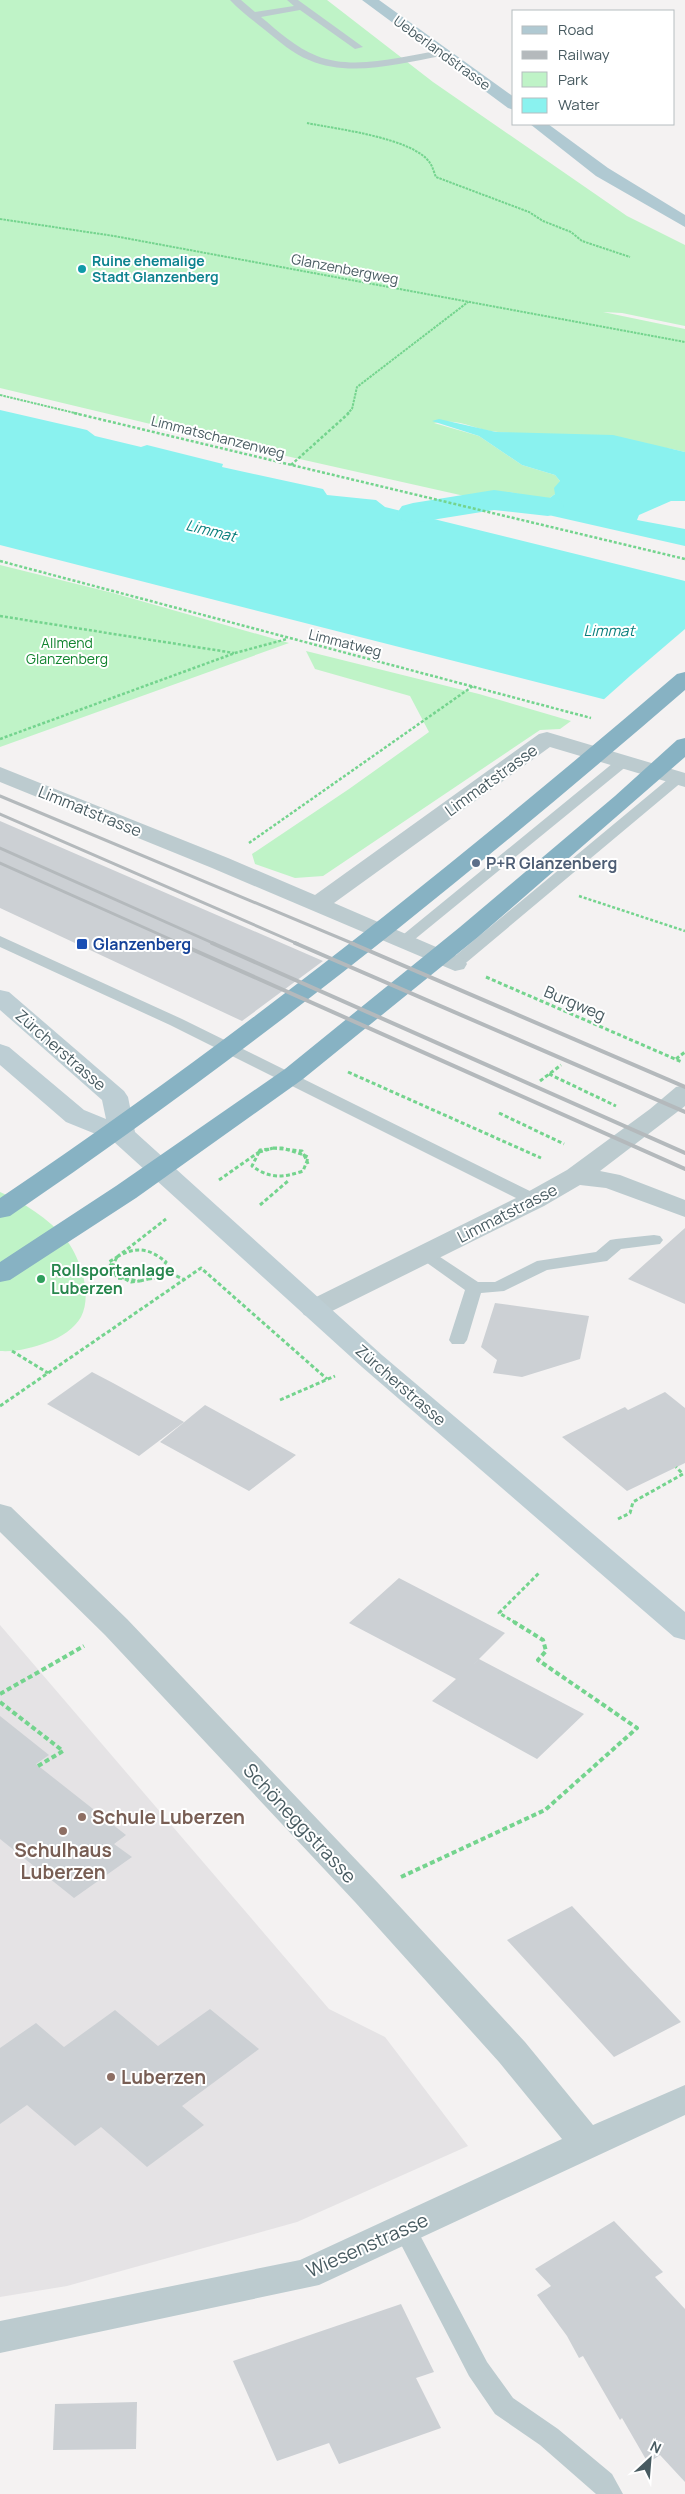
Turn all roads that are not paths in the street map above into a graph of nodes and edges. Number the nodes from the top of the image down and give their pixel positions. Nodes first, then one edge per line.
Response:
1 (236, 0) edge
2 (292, 0) edge
3 (370, 0) edge
4 (302, 7) junction
5 (254, 15) junction
6 (358, 47) dead end
7 (442, 53) junction
8 (512, 104) edge
9 (539, 125) edge
10 (685, 222) edge
11 (685, 679) edge
12 (685, 745) edge
13 (623, 762) junction
14 (0, 774) edge
15 (682, 779) edge
16 (318, 904) junction
17 (404, 941) junction
18 (0, 942) edge
19 (455, 964) joint
20 (0, 997) edge
21 (0, 1052) edge
22 (685, 1092) edge
23 (122, 1135) junction
24 (582, 1172) junction
25 (534, 1200) junction
26 (685, 1209) edge
27 (0, 1210) edge
28 (654, 1240) dead end
29 (425, 1254) junction
30 (0, 1274) edge
31 (474, 1288) junction
32 (314, 1310) junction
33 (458, 1340) dead end
34 (0, 1514) edge
35 (685, 1629) edge
36 (685, 2099) edge
37 (587, 2144) junction
38 (405, 2228) junction
39 (0, 2337) edge
40 (610, 2494) edge

1 - 5 lane
2 - 4 lane
3 - 7 main road, Ueberlandstrasse
4 - 5 lane
4 - 6 lane
5 - 7 lane
7 - 8 main road, Ueberlandstrasse
9 - 10 main road
11 - 27 highway
12 - 30 highway
13 - 15 street, Limmatstrasse
13 - 16 street, Limmatstrasse
13 - 17 lane
14 - 16 street, Limmatstrasse
15 - 19 lane
16 - 17 street, Limmatstrasse
17 - 19 street, Limmatstrasse
18 - 25 lane
20 - 23 main road, Zürcherstrasse
21 - 23 main road, Zürcherstrasse
22 - 24 street, Limmatstrasse
23 - 32 main road, Zürcherstrasse
24 - 25 street, Limmatstrasse
24 - 26 street
25 - 29 street, Limmatstrasse
28 - 31 lane
29 - 31 lane
29 - 32 street, Limmatstrasse
31 - 33 lane
32 - 35 main road, Zürcherstrasse
34 - 37 street, Schöneggstrasse
36 - 37 street, Wiesenstrasse
37 - 38 street, Wiesenstrasse
38 - 39 street, Wiesenstrasse
38 - 40 lane

